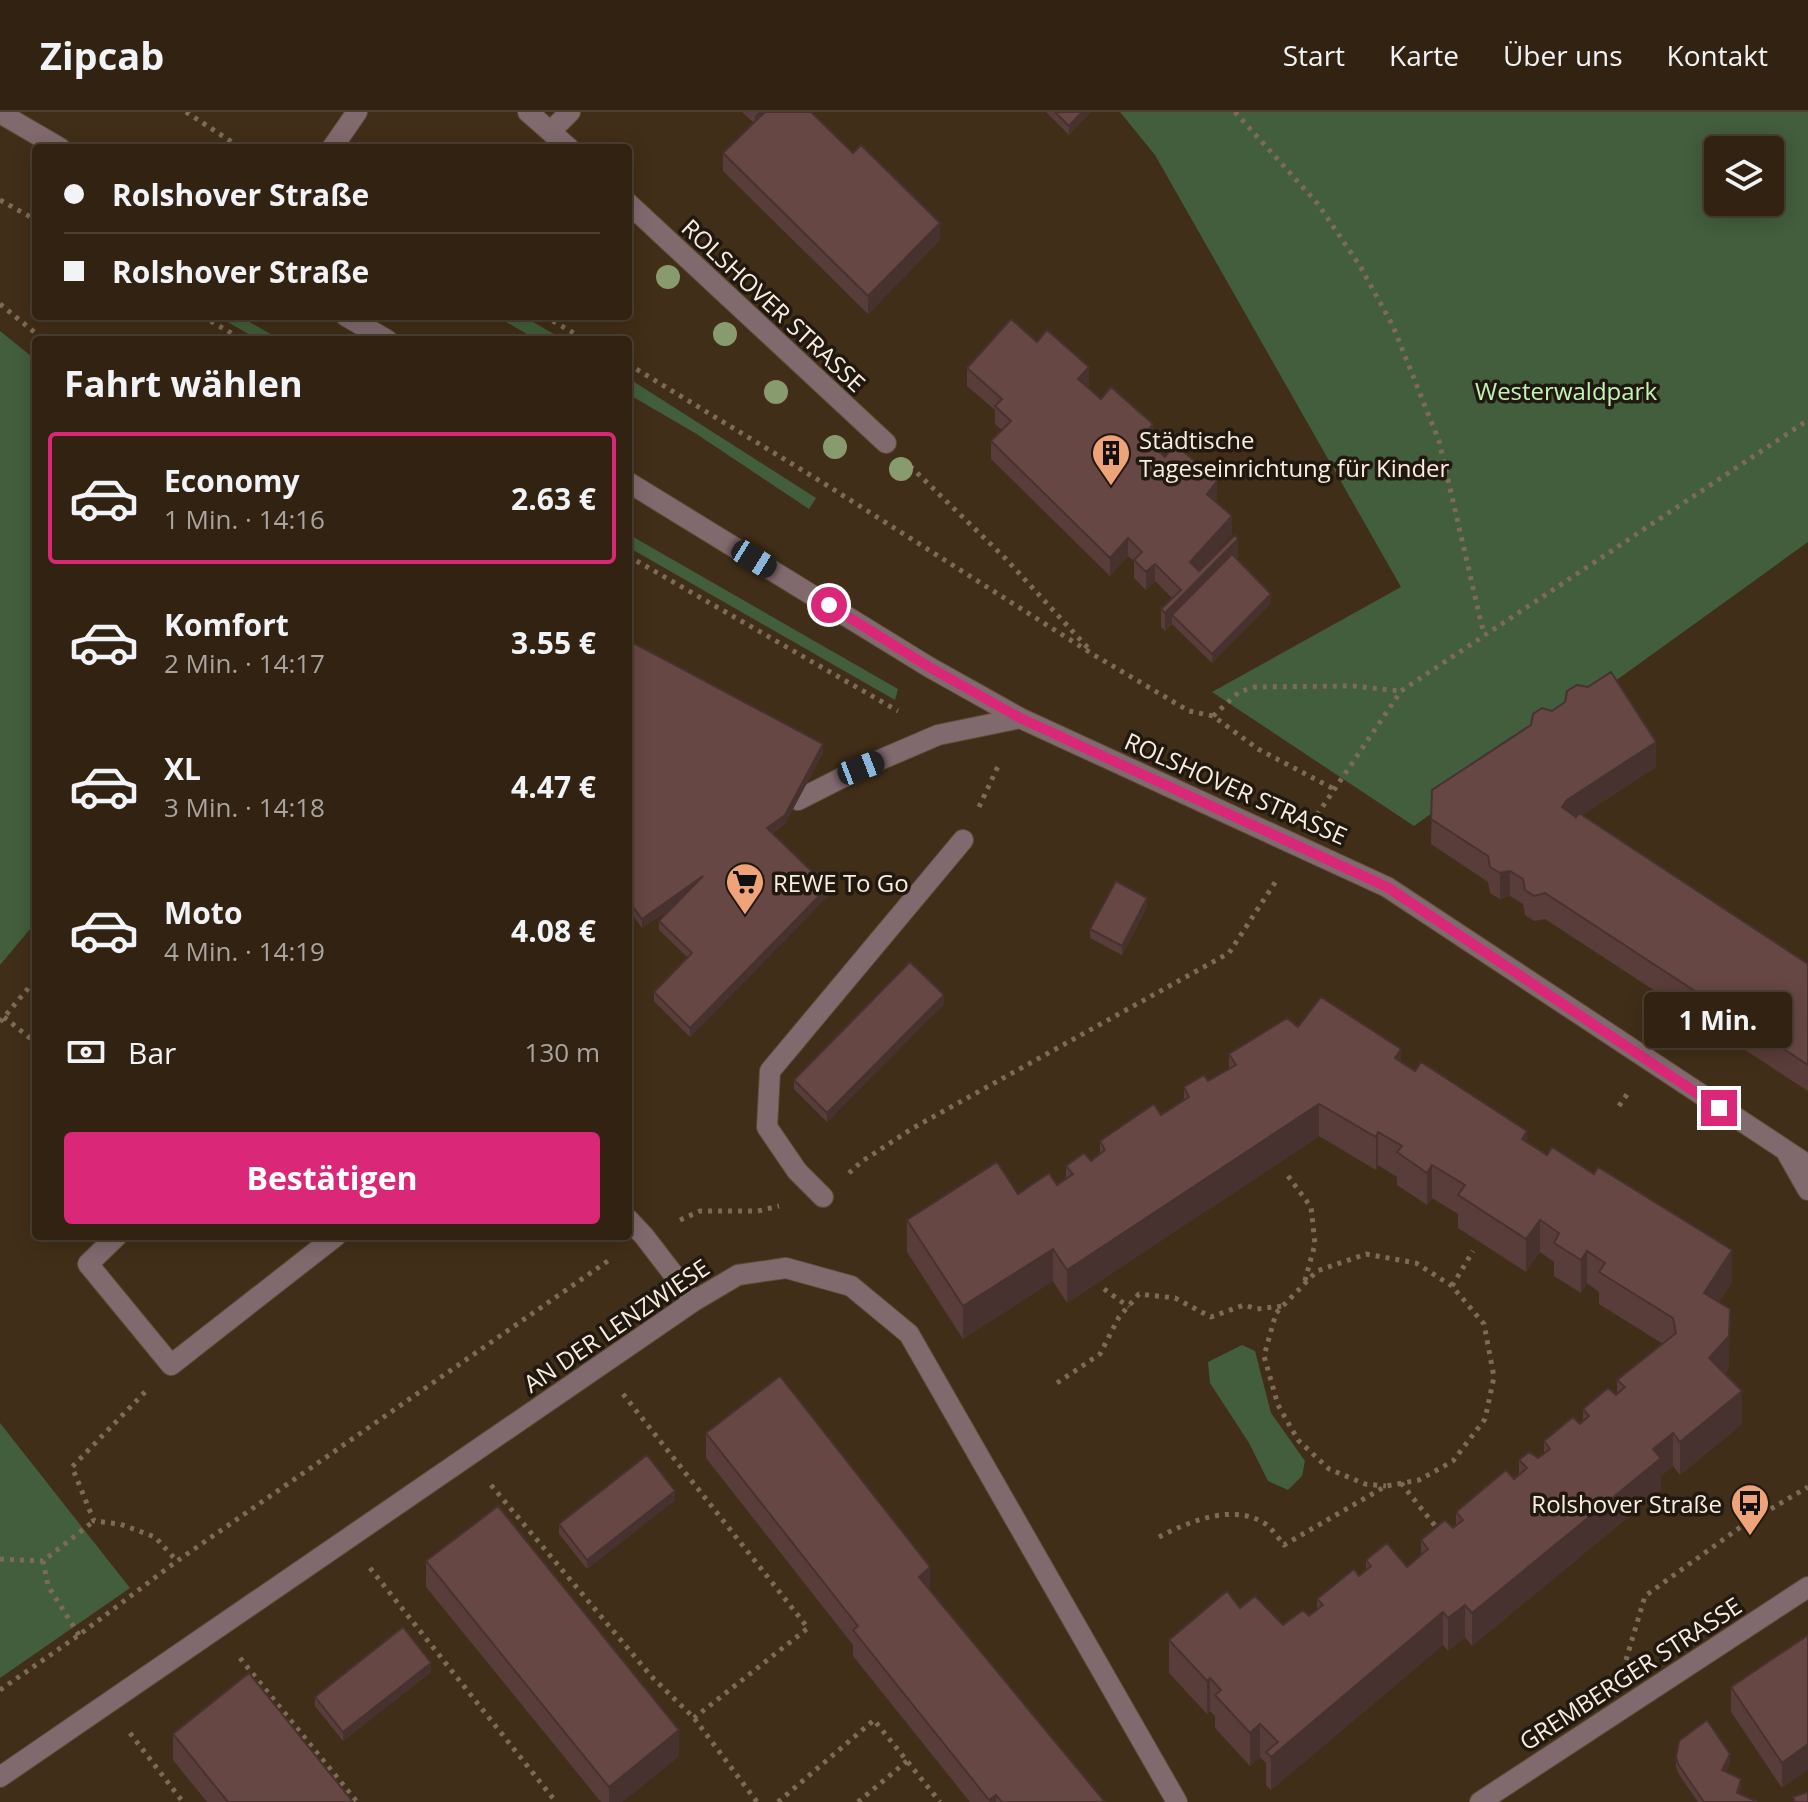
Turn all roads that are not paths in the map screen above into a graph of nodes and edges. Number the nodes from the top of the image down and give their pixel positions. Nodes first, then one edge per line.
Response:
1 (357, 112) edge
2 (528, 112) edge
3 (570, 112) edge
4 (0, 113) edge
5 (551, 131) junction
6 (53, 144) edge
7 (335, 144) edge
8 (565, 144) edge
9 (632, 207) edge
10 (353, 320) edge
11 (380, 336) edge
12 (886, 443) road end
13 (632, 484) edge
14 (1020, 718) junction
15 (798, 800) edge
16 (963, 840) road end
17 (1785, 1150) junction
18 (1808, 1165) edge
19 (1808, 1190) edge
20 (823, 1197) road end
21 (632, 1223) edge
22 (113, 1240) edge
23 (331, 1240) edge
24 (694, 1301) junction
25 (1808, 1587) edge
26 (0, 1777) edge
27 (1177, 1802) edge
28 (1480, 1802) edge

1 - 7 street
2 - 5 street
3 - 5 street
4 - 6 street
5 - 8 street
9 - 12 street, ROLSHOVER STRASSE
10 - 11 street
13 - 14 street, ROLSHOVER STRASSE
14 - 15 street
14 - 17 street, ROLSHOVER STRASSE
16 - 20 street
17 - 18 street, ROLSHOVER STRASSE
17 - 19 street
21 - 24 street
22 - 23 street
24 - 26 street, AN DER LENZWIESE
24 - 27 street, AN DER LENZWIESE
25 - 28 street, GREMBERGER STRASSE

